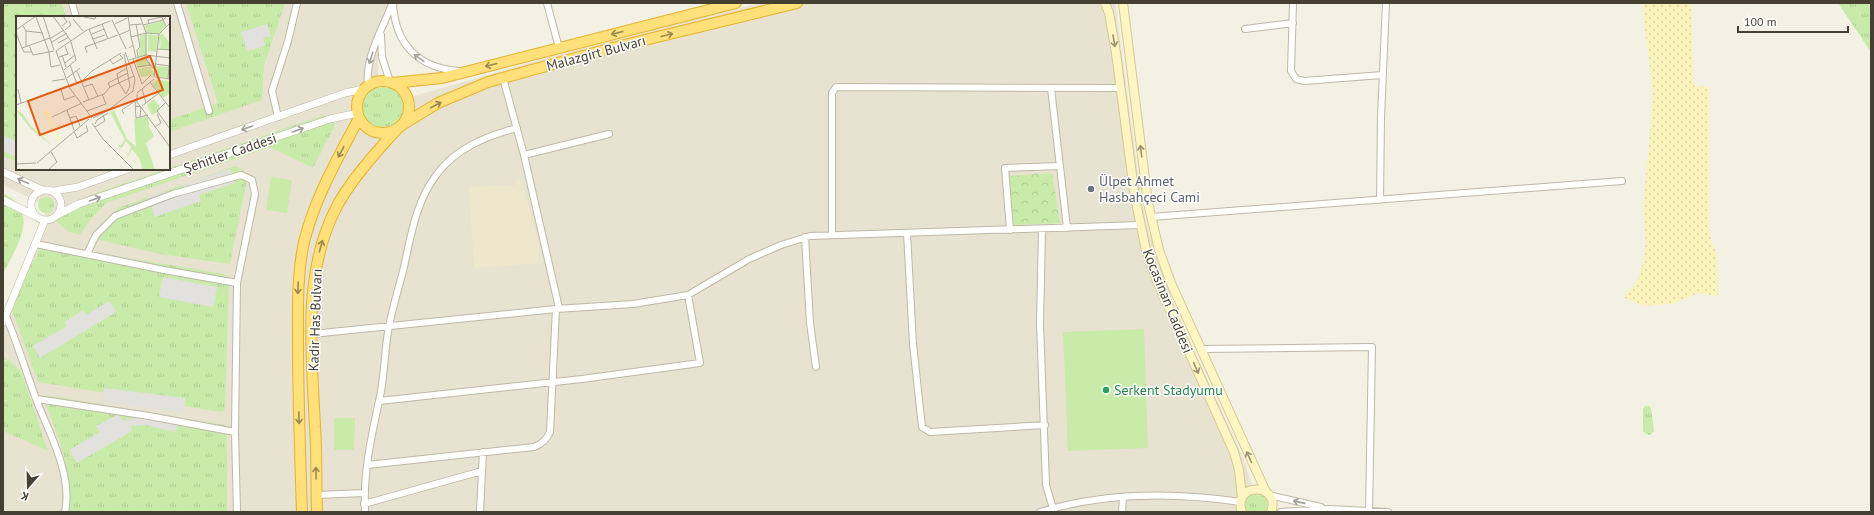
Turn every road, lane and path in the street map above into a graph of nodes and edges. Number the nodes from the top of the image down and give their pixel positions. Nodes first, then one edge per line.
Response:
1 (72, 3) edge
2 (177, 3) edge
3 (297, 3) edge
4 (392, 3) edge
5 (547, 3) edge
6 (736, 3) edge
7 (797, 3) edge
8 (1105, 3) edge
9 (1122, 3) edge
10 (1293, 3) edge
11 (1386, 3) edge
12 (76, 16) edge
13 (1293, 23) junction
14 (1245, 28) dead end
15 (381, 32) junction
16 (559, 48) junction
17 (469, 71) junction
18 (1382, 75) junction
19 (503, 78) junction
20 (391, 82) junction
21 (366, 87) junction
22 (1050, 88) junction
23 (1121, 88) junction
24 (209, 111) dead end
25 (358, 115) junction
26 (278, 117) junction
27 (400, 126) junction
28 (517, 128) junction
29 (609, 134) dead end
30 (170, 155) edge
31 (524, 155) junction
32 (1060, 166) junction
33 (125, 170) edge
34 (3, 172) edge
35 (1622, 181) dead end
36 (42, 190) junction
37 (54, 191) junction
38 (3, 200) edge
39 (1380, 200) junction
40 (59, 214) junction
41 (1151, 217) junction
42 (42, 219) junction
43 (1140, 225) junction
44 (1067, 228) junction
45 (1042, 229) junction
46 (1010, 230) junction
47 (906, 233) junction
48 (832, 235) junction
49 (805, 237) junction
50 (36, 244) junction
51 (87, 254) junction
52 (237, 283) junction
53 (688, 295) junction
54 (557, 309) junction
55 (4, 319) edge
56 (389, 326) junction
57 (312, 334) junction
58 (1201, 349) junction
59 (816, 367) dead end
60 (553, 382) junction
61 (37, 399) junction
62 (379, 401) junction
63 (1045, 425) junction
64 (234, 432) junction
65 (483, 452) junction
66 (367, 465) junction
67 (482, 471) junction
68 (364, 493) junction
69 (1268, 494) junction
70 (317, 495) junction
71 (1123, 497) junction
72 (1241, 500) junction
73 (364, 504) junction
74 (1329, 509) junction
75 (1054, 510) edge
76 (1369, 511) edge
77 (64, 512) edge
78 (237, 512) edge
79 (302, 512) edge
80 (317, 512) edge
81 (365, 512) edge
82 (480, 512) edge
83 (1040, 512) edge
84 (1122, 512) edge
85 (1242, 512) edge
86 (1272, 512) edge
87 (1281, 512) edge
88 (1388, 512) edge

1 - 12 street
2 - 24 street
3 - 26 street
4 - 15 street
17 -> 4 street
5 - 16 street
6 -> 16 highway, Malazgirt Bulvarı
19 -> 7 highway, Malazgirt Bulvarı
8 -> 23 main road, Kocasinan Caddesi
41 -> 9 main road, Kocasinan Caddesi
10 - 13 street
11 - 18 street
13 - 14 street
13 - 18 street
15 - 20 street
15 -> 21 street
16 -> 17 highway, Malazgirt Bulvarı
17 - 20 highway, Malazgirt Bulvarı
18 - 39 street
27 -> 19 highway, Malazgirt Bulvarı
19 - 28 street
20 - 21 highway
20 - 27 highway
21 - 25 highway
21 - 26 street, Şehitler Caddesi
22 - 23 street
22 - 32 street
22 - 48 street
23 - 43 main road, Kocasinan Caddesi
25 - 27 highway
40 -> 25 street, Şehitler Caddesi
25 -> 79 highway, Kadir Has Bulvarı
26 -> 30 street, Şehitler Caddesi
57 -> 27 highway, Kadir Has Bulvarı
28 - 31 street
28 - 56 street
29 - 31 street
31 - 54 street
32 - 44 street
32 - 46 street
33 - 37 street
36 -> 34 street
35 - 39 street
36 - 37 street
36 - 42 street
37 - 40 street
38 - 42 street
39 - 41 street
40 - 42 street
41 - 58 main road, Kocasinan Caddesi
42 - 50 street
43 - 44 street
43 -> 72 main road, Kocasinan Caddesi
44 - 45 street
45 - 46 street
45 - 63 street
46 - 47 street
47 - 48 street
47 - 63 street
48 - 49 street
49 - 53 street
49 - 59 street
50 - 51 street
50 - 55 street
51 - 52 street
51 - 52 street
52 - 64 street
53 - 54 street
53 - 60 street
54 - 56 street
54 - 60 street
55 - 61 street
56 - 57 street
56 - 62 street
70 -> 57 highway, Kadir Has Bulvarı
69 -> 58 main road, Kocasinan Caddesi
58 - 76 street
60 - 62 street
60 - 65 street
61 - 64 street
61 - 77 street
62 - 66 street
63 - 75 street
64 - 78 street
65 - 66 street
65 - 67 street
66 - 68 street
67 - 73 street
67 - 82 street
68 - 70 street
68 - 73 street
69 - 72 main road
74 -> 69 street
69 - 86 main road, Kocasinan Caddesi
70 - 80 highway, Kadir Has Bulvarı
71 - 72 street
71 - 75 street
71 - 84 street
72 - 85 main road, Kocasinan Caddesi
73 - 81 street
74 - 76 street
74 - 87 street
75 - 83 street
76 - 88 street

